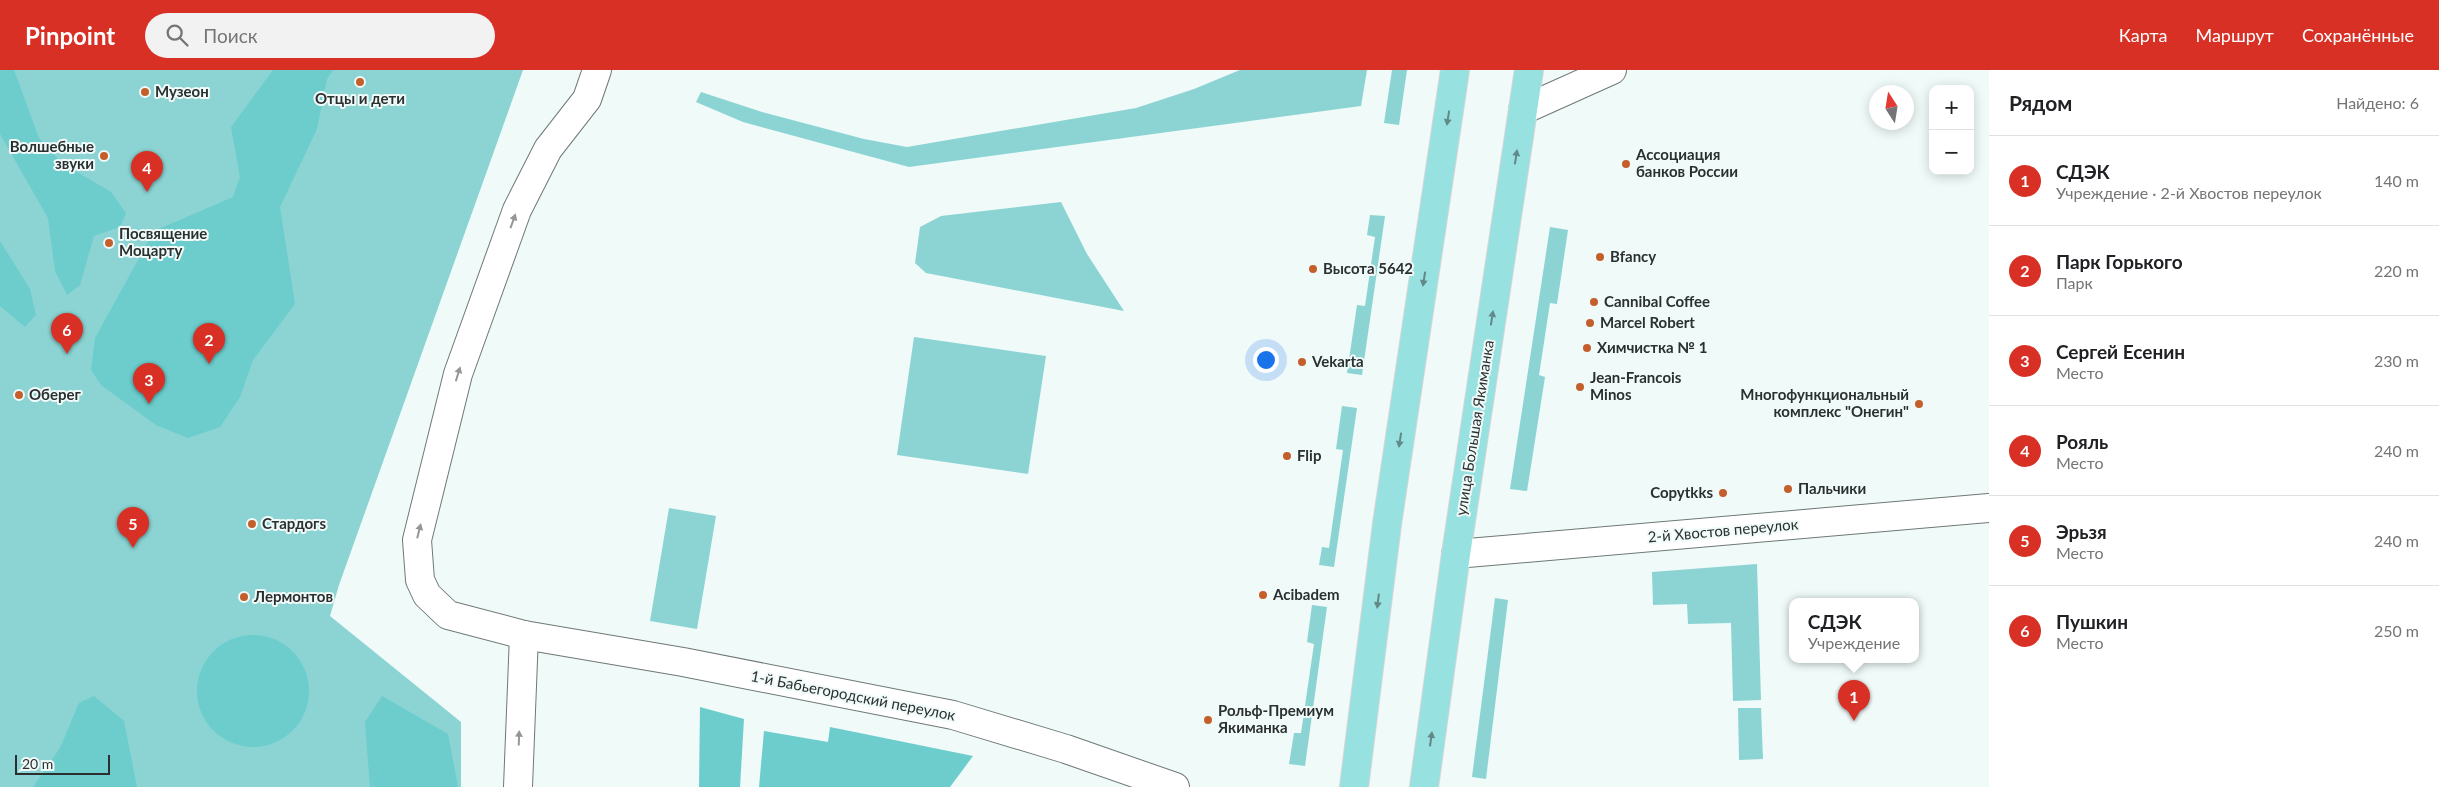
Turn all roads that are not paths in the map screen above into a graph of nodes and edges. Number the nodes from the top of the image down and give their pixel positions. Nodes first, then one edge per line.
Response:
1 (596, 70) edge
2 (1455, 70) edge
3 (1529, 70) edge
4 (1612, 70) edge
5 (1523, 110) junction
6 (1989, 508) edge
7 (1456, 554) junction
8 (524, 635) junction
9 (518, 787) edge
10 (1174, 787) edge
11 (1354, 787) edge
12 (1424, 787) edge

8 -> 1 street, 1-й Бабьегородский переулок
2 -> 11 main road
3 - 5 main road, улица Большая Якиманка
4 - 5 street
7 -> 5 main road, улица Большая Якиманка
6 - 7 street, 2-й Хвостов переулок
12 -> 7 main road, улица Большая Якиманка
9 -> 8 street
8 - 10 street, 1-й Бабьегородский переулок

